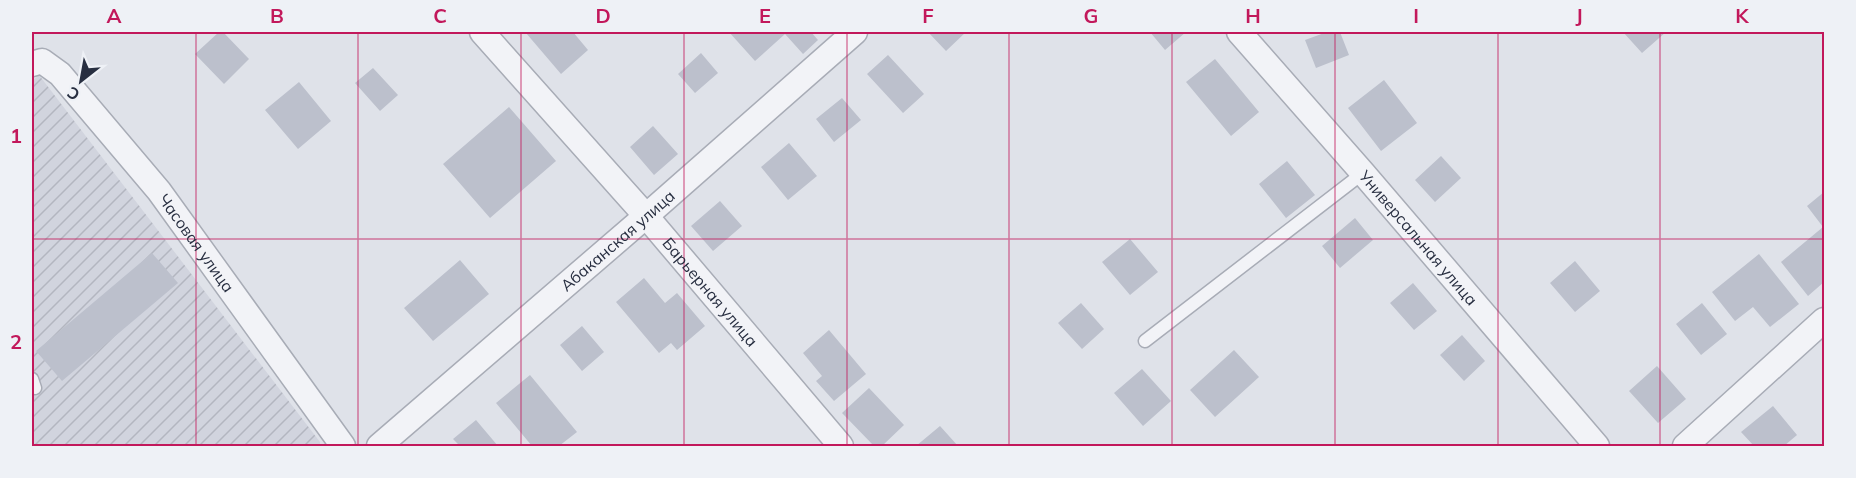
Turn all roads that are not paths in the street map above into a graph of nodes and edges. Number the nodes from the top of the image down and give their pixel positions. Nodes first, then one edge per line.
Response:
1 (482, 32) edge
2 (855, 32) edge
3 (1239, 32) edge
4 (32, 64) edge
5 (1363, 172) junction
6 (646, 216) junction
7 (1824, 320) edge
8 (1145, 341) dead end
9 (343, 447) edge
10 (379, 447) edge
11 (841, 447) edge
12 (1597, 447) edge
13 (1685, 447) edge

1 - 6 street, Барьерная улица
2 - 6 street, Абаканская улица
3 - 5 street, Универсальная улица
4 - 9 street, Часовая улица
5 - 8 lane
5 - 12 street, Универсальная улица
6 - 10 street, Абаканская улица
6 - 11 street, Барьерная улица
7 - 13 street

